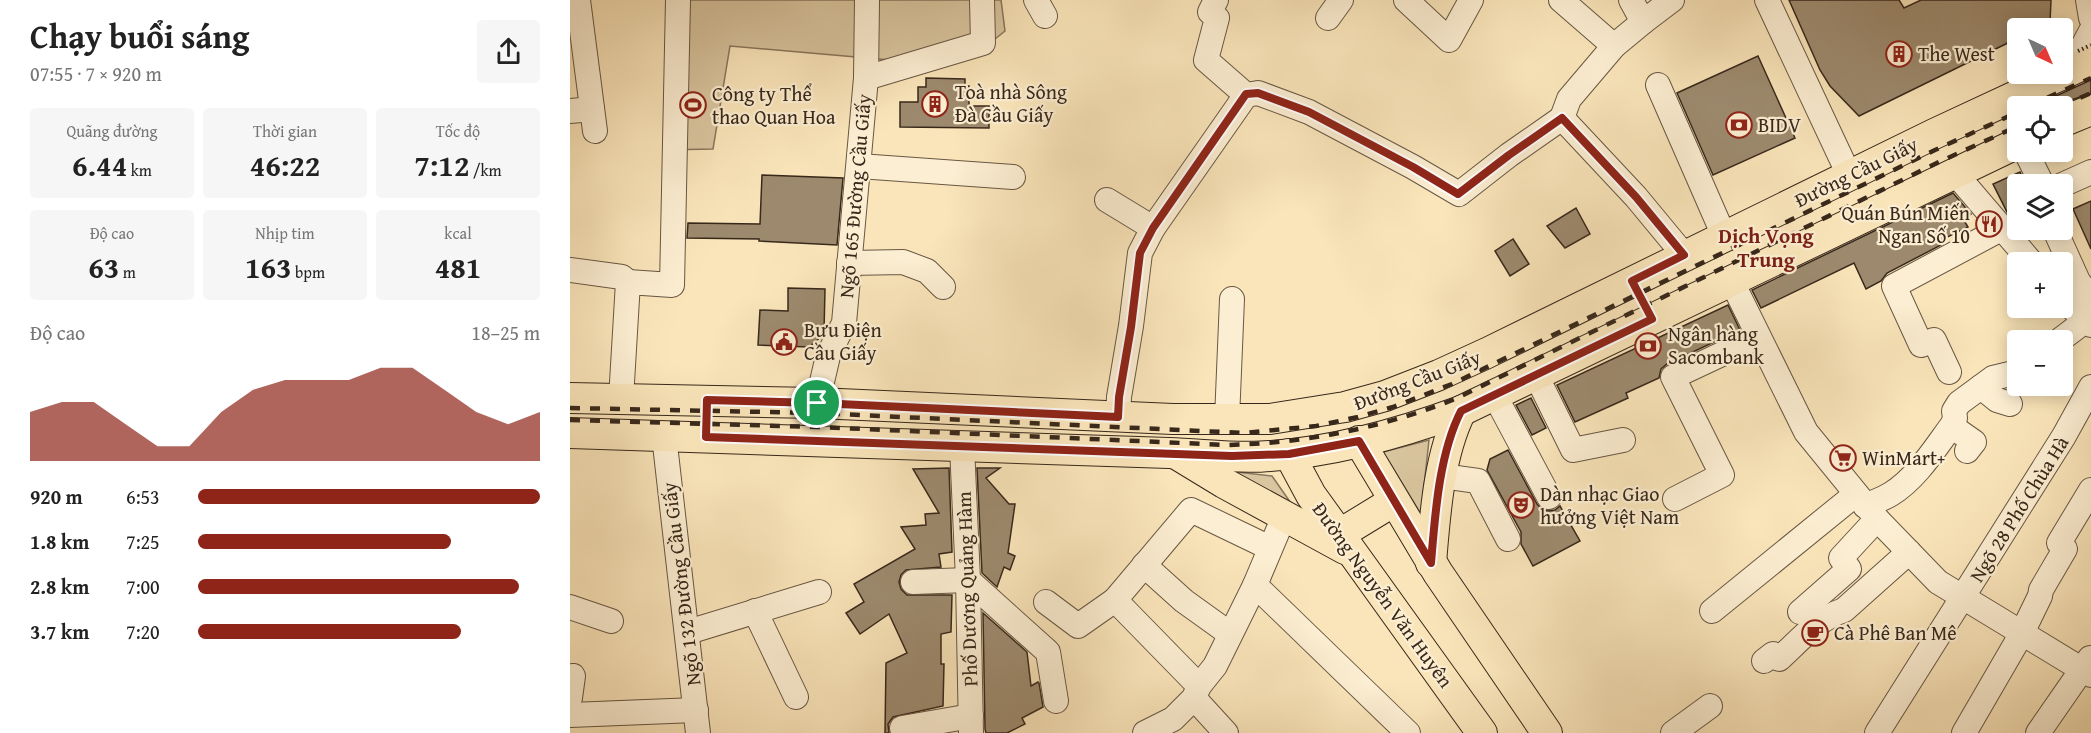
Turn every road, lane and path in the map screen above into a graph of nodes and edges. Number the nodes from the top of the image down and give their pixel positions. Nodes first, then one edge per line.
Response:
1 (578, 0) edge
2 (678, 0) edge
3 (867, 0) edge
4 (982, 0) edge
5 (1216, 0) edge
6 (1406, 0) edge
7 (1471, 0) edge
8 (1561, 0) edge
9 (1631, 0) edge
10 (1672, 0) edge
11 (1767, 0) edge
12 (2088, 0) edge
13 (2091, 18) edge
14 (1643, 22) junction
15 (1614, 46) junction
16 (2087, 51) edge
17 (866, 80) junction
18 (910, 84) dead end
19 (1658, 85) dead end
20 (1246, 94) junction
21 (2091, 110) edge
22 (586, 117) edge
23 (2073, 117) edge
24 (1562, 118) junction
25 (2007, 148) edge
26 (859, 166) junction
27 (1954, 172) junction
28 (2091, 172) edge
29 (1849, 176) junction
30 (1013, 177) dead end
31 (2073, 180) edge
32 (1107, 200) dead end
33 (1153, 228) junction
34 (2001, 229) junction
35 (1724, 236) junction
36 (2059, 240) edge
37 (2022, 252) edge
38 (2048, 252) edge
39 (1684, 255) junction
40 (849, 264) junction
41 (570, 270) edge
42 (1731, 280) junction
43 (1632, 281) junction
44 (628, 282) junction
45 (943, 287) dead end
46 (1232, 299) dead end
47 (2073, 304) edge
48 (2089, 315) edge
49 (1652, 319) junction
50 (2072, 330) edge
51 (1758, 337) junction
52 (1949, 372) dead end
53 (1536, 375) junction
54 (2007, 375) edge
55 (1981, 387) junction
56 (2091, 387) edge
57 (1494, 394) junction
58 (570, 398) edge
59 (621, 399) junction
60 (707, 400) junction
61 (817, 403) junction
62 (2010, 404) dead end
63 (1461, 411) junction
64 (1118, 417) junction
65 (1227, 419) junction
66 (1953, 424) junction
67 (570, 433) edge
68 (664, 436) junction
69 (706, 437) junction
70 (1623, 440) dead end
71 (1359, 441) junction
72 (962, 446) junction
73 (1967, 452) dead end
74 (1175, 453) junction
75 (1289, 454) junction
76 (1442, 476) junction
77 (2091, 490) edge
78 (1549, 496) dead end
79 (1674, 499) dead end
80 (1394, 501) junction
81 (1866, 506) junction
82 (1284, 514) junction
83 (1508, 539) dead end
84 (1348, 545) junction
85 (1270, 548) junction
86 (1909, 552) junction
87 (1431, 563) junction
88 (1144, 565) junction
89 (968, 580) junction
90 (913, 582) dead end
91 (1255, 585) junction
92 (819, 592) dead end
93 (1963, 598) junction
94 (1115, 600) junction
95 (1046, 602) dead end
96 (570, 607) edge
97 (755, 611) junction
98 (1712, 611) dead end
99 (1807, 614) junction
100 (611, 621) dead end
101 (688, 632) junction
102 (2022, 633) junction
103 (1230, 634) junction
104 (1764, 661) dead end
105 (2088, 667) edge
106 (1196, 692) junction
107 (796, 698) dead end
108 (1056, 701) dead end
109 (1710, 706) dead end
110 (570, 715) edge
111 (697, 721) edge
112 (971, 724) edge
113 (902, 728) dead end
114 (1148, 732) edge
115 (1226, 733) edge
116 (1408, 733) edge
117 (1482, 733) edge
118 (1547, 733) edge
119 (1672, 733) edge
120 (1878, 733) edge
121 (1964, 733) edge
122 (2038, 733) edge

1 - 22 street
2 - 44 street
3 - 17 street
4 - 17 street, Ngõ 165 Đường Cầu Giấy
5 - 20 street
6 - 7 street
8 - 15 street
9 - 14 street
10 - 14 street
11 - 29 street
12 - 13 street
14 - 15 street
15 - 24 street
16 - 29 main road, Đường Cầu Giấy
17 - 18 street
17 - 26 street, Ngõ 165 Đường Cầu Giấy
19 - 35 street
20 - 24 street
20 - 33 street
21 - 23 main road
24 - 39 street
25 - 27 main road, Đường Cầu Giấy
26 - 30 street
26 - 40 street, Ngõ 165 Đường Cầu Giấy
27 - 34 street
27 - 42 main road, Đường Cầu Giấy
28 - 31 street
29 - 35 main road, Đường Cầu Giấy
32 - 33 street
33 - 64 street
34 - 37 street
34 - 52 street
35 - 39 main road, Đường Cầu Giấy
36 - 38 street
36 - 48 street
39 - 43 main road, Đường Cầu Giấy
40 - 45 street
40 - 61 street, Ngõ 165 Đường Cầu Giấy
41 - 44 street
42 - 49 main road, Đường Cầu Giấy
42 - 51 street
43 - 49 main road
43 - 65 main road, Đường Cầu Giấy
44 - 59 street
46 - 65 street
47 - 48 street
48 - 50 street
49 - 53 main road, Đường Cầu Giấy
51 - 79 street
51 - 81 street
53 - 57 main road, Đường Cầu Giấy
53 - 70 street
54 - 55 street
55 - 62 street
55 - 66 street
56 - 93 street, Ngõ 28 Phố Chùa Hà
57 - 63 main road, Đường Cầu Giấy
57 - 78 street
58 - 59 main road, Đường Cầu Giấy
59 - 60 main road, Đường Cầu Giấy
60 - 61 main road, Đường Cầu Giấy
60 - 69 main road
61 - 64 main road, Đường Cầu Giấy
63 - 71 main road, Đường Cầu Giấy
63 - 76 main road
64 - 65 main road, Đường Cầu Giấy
66 - 73 street
66 - 81 street
67 - 68 main road, Đường Cầu Giấy
68 - 69 main road, Đường Cầu Giấy
68 - 101 street, Ngõ 132 Đường Cầu Giấy
69 - 72 main road, Đường Cầu Giấy
71 - 75 main road, Đường Cầu Giấy
71 - 80 main road
72 - 74 main road, Đường Cầu Giấy
72 - 89 street, Phố Dương Quảng Hàm
74 - 75 main road, Đường Cầu Giấy
74 - 82 main road
75 - 84 main road, Đường Nguyễn Văn Huyên
76 - 83 street
76 - 87 main road
77 - 102 street
80 - 84 main road
80 - 87 main road
81 - 86 street
81 - 98 street
81 - 99 street
82 - 84 main road
82 - 85 street
84 - 117 main road, Đường Nguyễn Văn Huyên
85 - 88 street
85 - 91 street
86 - 93 street
86 - 99 street
87 - 118 main road
88 - 94 street
88 - 103 street
89 - 90 street
89 - 108 street
89 - 112 street, Phố Dương Quảng Hàm
91 - 103 street
91 - 116 street
92 - 97 street
93 - 102 street
93 - 120 street, Ngõ 28 Phố Chùa Hà
94 - 95 street
94 - 106 street
96 - 100 street
97 - 101 street
97 - 107 street
99 - 104 street
101 - 111 street, Ngõ 132 Đường Cầu Giấy
102 - 105 street
102 - 121 street
103 - 106 street
105 - 122 street
106 - 114 street
106 - 115 street
109 - 119 street
110 - 111 street
112 - 113 street

